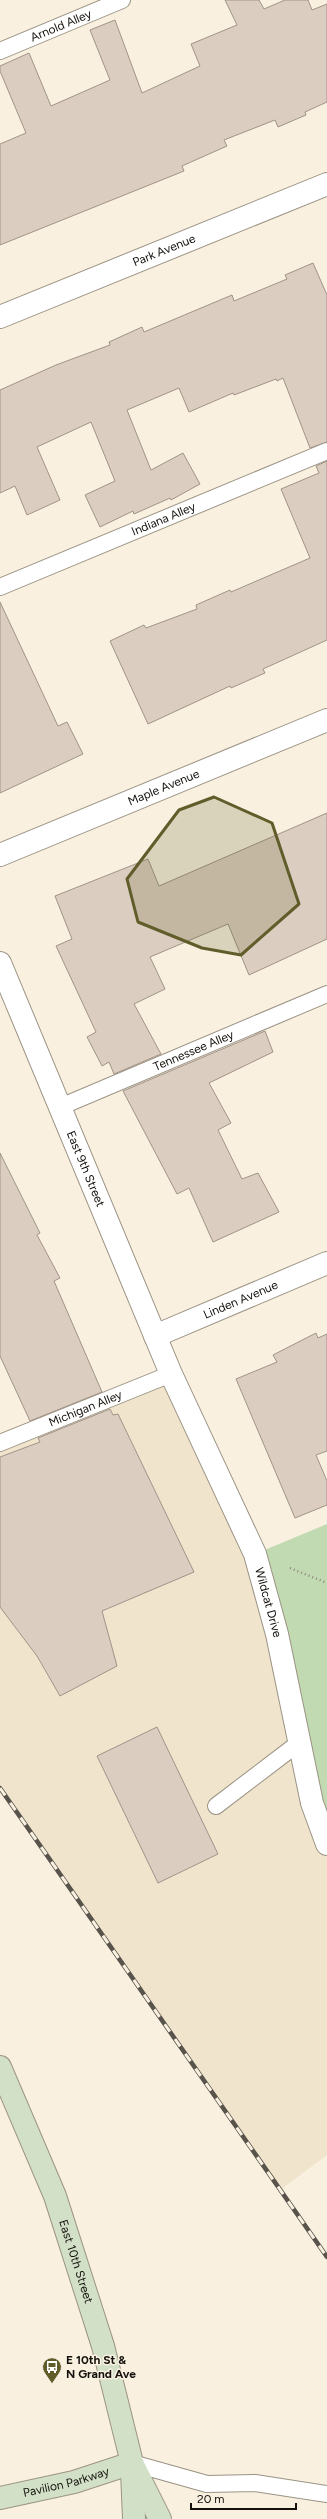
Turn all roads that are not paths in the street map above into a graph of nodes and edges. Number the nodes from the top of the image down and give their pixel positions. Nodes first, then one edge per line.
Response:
1 (122, 0) edge
2 (0, 51) edge
3 (327, 184) edge
4 (0, 317) edge
5 (327, 451) edge
6 (0, 588) edge
7 (327, 720) edge
8 (0, 855) edge
9 (0, 963) edge
10 (327, 994) edge
11 (60, 1107) junction
12 (327, 1263) edge
13 (155, 1336) junction
14 (171, 1374) junction
15 (0, 1443) edge
16 (300, 1742) junction
17 (216, 1806) dead end
18 (327, 1844) edge
19 (0, 2067) edge
20 (132, 2463) junction
21 (327, 2494) edge
22 (0, 2498) edge
23 (134, 2519) edge
24 (160, 2519) edge

1 - 2 lane, Arnold Alley
3 - 4 street, Park Avenue
5 - 6 lane, Indiana Alley
7 - 8 street, Maple Avenue
9 - 11 street, East 9th Street
10 - 11 lane, Tennessee Alley
11 - 13 street, East 9th Street
12 - 13 street, Linden Avenue
13 - 14 street, East 9th Street
14 - 15 lane, Michigan Alley
14 - 16 street, Wildcat Drive
16 - 17 lane
16 - 18 street, Wildcat Drive
19 - 20 main road, East 10th Street
20 - 21 lane
20 - 22 main road, Pavilion Parkway
20 - 23 main road, East 10th Street
20 - 24 main road, East 10th Street

